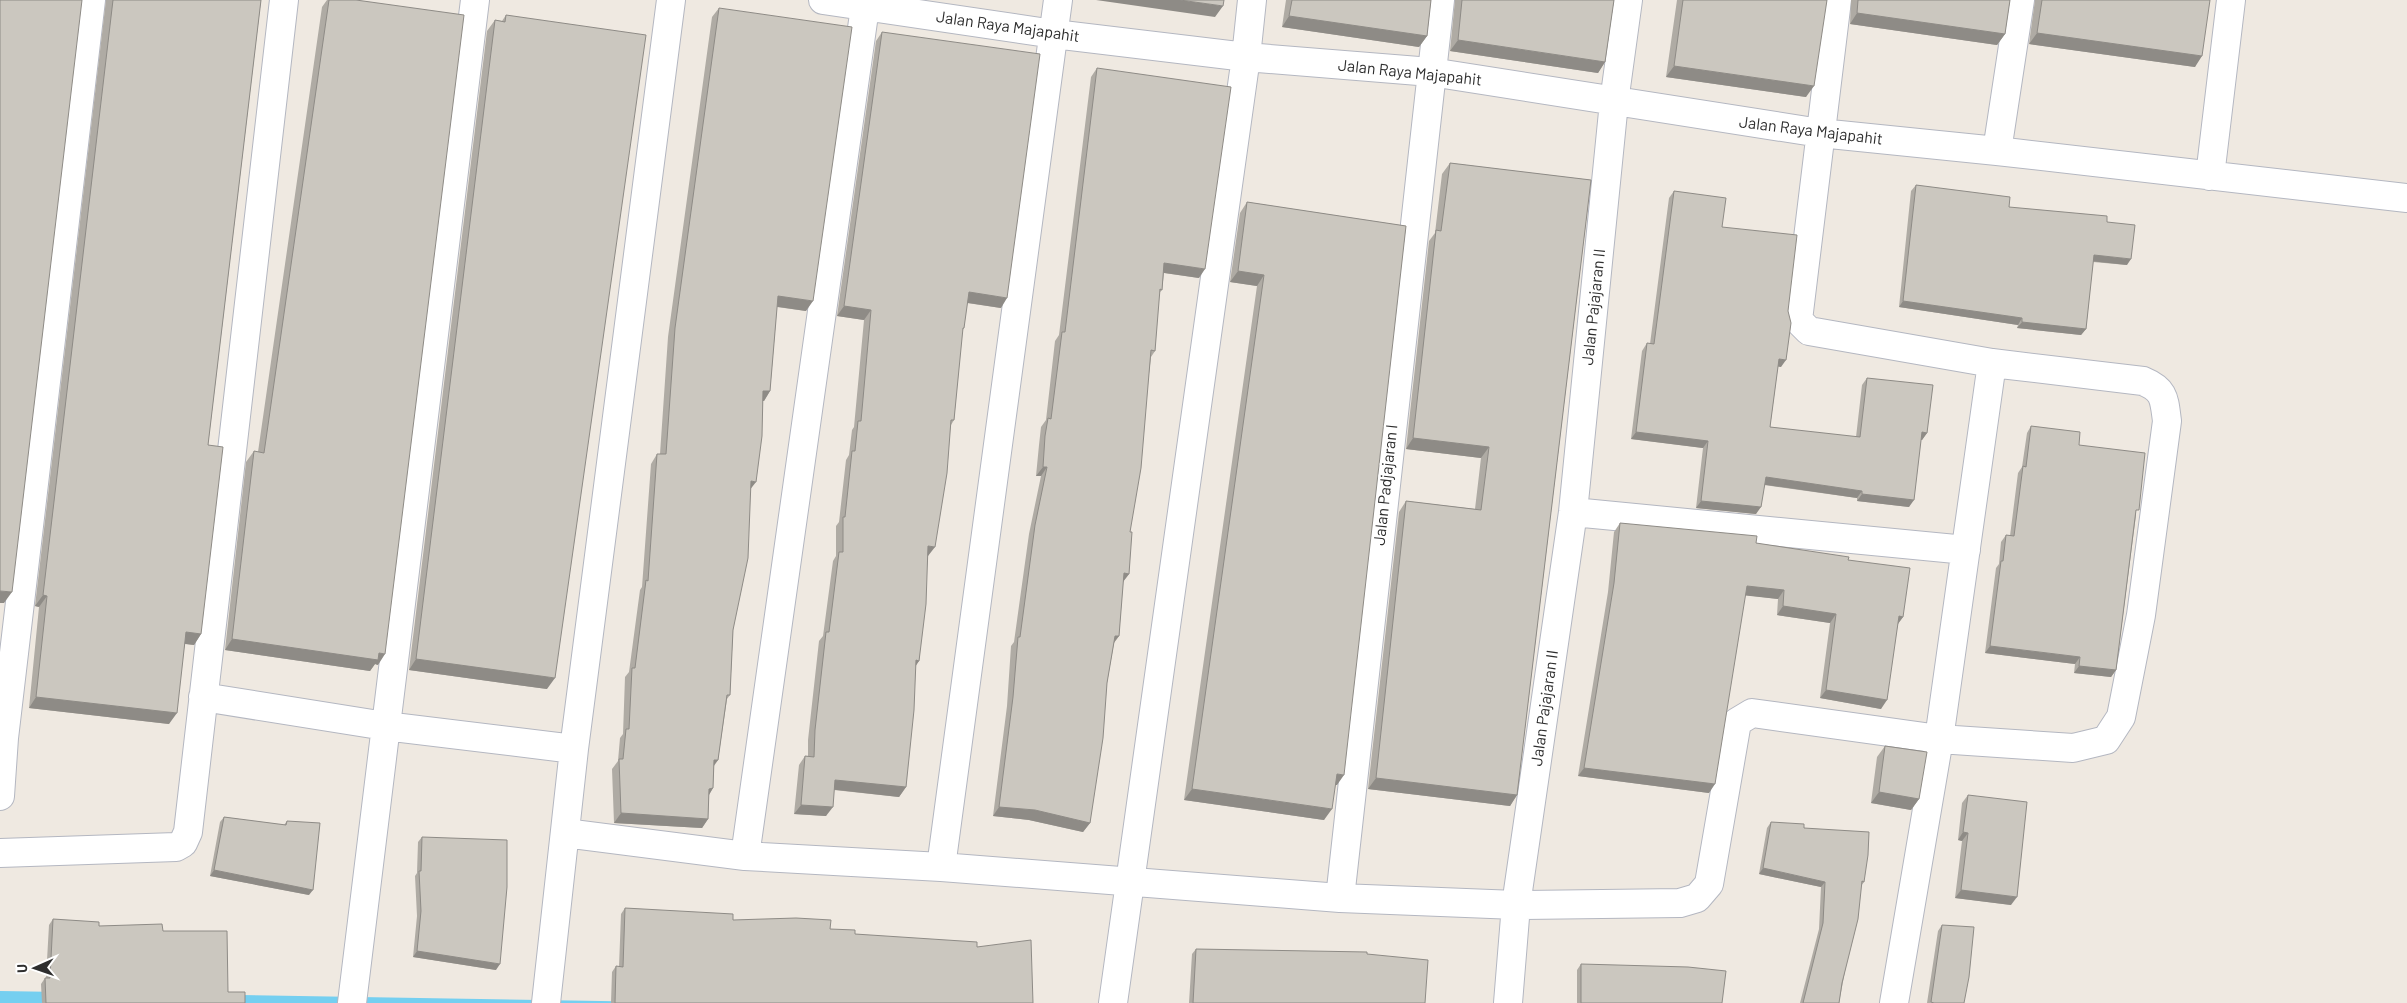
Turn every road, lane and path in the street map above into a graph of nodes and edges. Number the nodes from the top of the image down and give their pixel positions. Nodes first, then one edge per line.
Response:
1 (91, 0) edge
2 (284, 0) edge
3 (475, 0) edge
4 (671, 0) edge
5 (823, 0) edge
6 (1058, 0) edge
7 (1252, 0) edge
8 (1440, 0) edge
9 (1628, 0) edge
10 (1837, 0) edge
11 (2020, 0) edge
12 (2232, 0) edge
13 (866, 3) edge
14 (1054, 34) junction
15 (1246, 57) junction
16 (1431, 72) junction
17 (1614, 102) junction
18 (1820, 133) junction
19 (1996, 150) junction
20 (2210, 176) junction
21 (2407, 198) edge
22 (1992, 363) junction
23 (1573, 512) junction
24 (1966, 550) junction
25 (203, 697) junction
26 (384, 726) junction
27 (2, 737) edge
28 (1940, 739) junction
29 (574, 748) junction
30 (0, 796) edge
31 (565, 833) junction
32 (0, 853) edge
33 (745, 856) junction
34 (941, 867) junction
35 (1130, 880) junction
36 (1340, 898) junction
37 (1516, 905) junction
38 (352, 1003) edge
39 (546, 1003) edge
40 (1113, 1003) edge
41 (1508, 1003) edge
42 (1894, 1003) edge

1 - 27 street
2 - 25 street
3 - 26 street
4 - 29 street
5 - 13 street, Jalan Raya Majapahit
6 - 14 street
7 - 15 street
8 - 16 street, Jalan Padjajaran I
9 - 17 street, Jalan Pajajaran II
10 - 18 street
11 - 19 street
12 - 20 street
13 - 14 street, Jalan Raya Majapahit
13 - 33 street
14 - 15 street, Jalan Raya Majapahit
14 - 34 street
15 - 16 street, Jalan Raya Majapahit
15 - 35 street
16 - 17 street, Jalan Raya Majapahit
16 - 36 street, Jalan Padjajaran I
17 - 18 street, Jalan Raya Majapahit
17 - 23 street, Jalan Pajajaran II
18 - 19 street, Jalan Raya Majapahit
18 - 22 street
19 - 20 street, Jalan Raya Majapahit
20 - 21 street, Jalan Raya Majapahit
22 - 24 street
22 - 28 street
23 - 24 street
23 - 37 street, Jalan Pajajaran II
24 - 28 street
25 - 26 street
25 - 32 street
26 - 29 street
26 - 38 street
27 - 30 street
28 - 37 street
28 - 42 street
29 - 31 street
31 - 33 street
31 - 39 street
33 - 34 street
34 - 35 street
35 - 36 street
35 - 40 street
36 - 37 street
37 - 41 street, Jalan Pajajaran II

